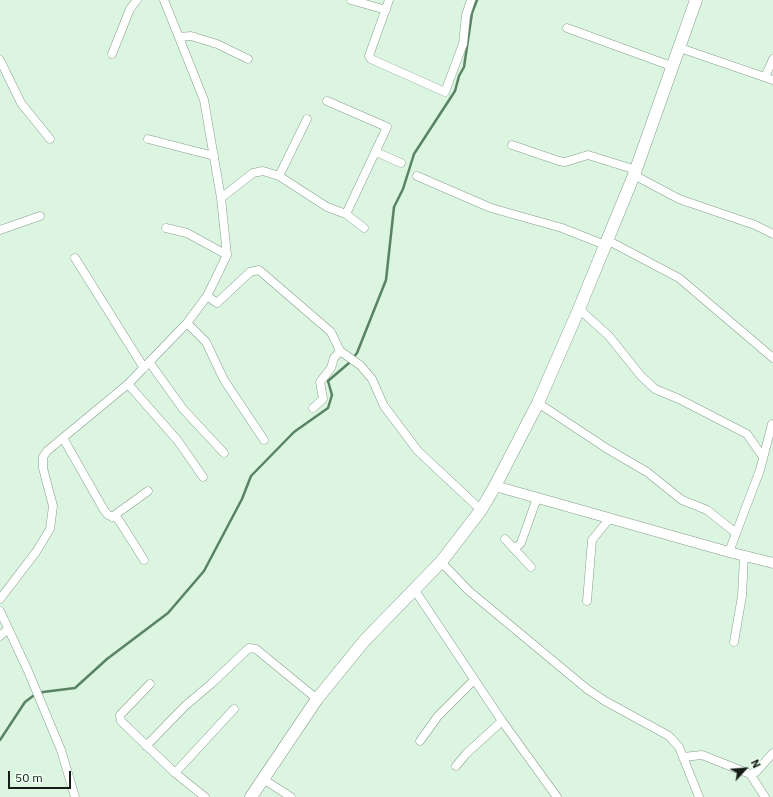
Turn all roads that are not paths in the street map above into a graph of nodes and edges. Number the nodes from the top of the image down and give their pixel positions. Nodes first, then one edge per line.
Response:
1 (137, 0) edge
2 (164, 0) edge
3 (350, 0) edge
4 (390, 0) edge
5 (471, 0) edge
6 (696, 0) edge
7 (386, 10) junction
8 (567, 28) dead end
9 (179, 38) junction
10 (680, 48) junction
11 (112, 54) dead end
12 (248, 59) dead end
13 (773, 59) edge
14 (0, 60) edge
15 (674, 67) junction
16 (765, 77) junction
17 (773, 80) edge
18 (327, 101) dead end
19 (307, 119) dead end
20 (50, 139) dead end
21 (148, 139) dead end
22 (512, 145) dead end
23 (376, 152) junction
24 (214, 156) junction
25 (401, 162) dead end
26 (635, 172) junction
27 (279, 176) junction
28 (417, 176) dead end
29 (221, 198) junction
30 (346, 214) junction
31 (40, 216) dead end
32 (166, 228) dead end
33 (364, 228) dead end
34 (0, 230) edge
35 (773, 234) edge
36 (606, 242) junction
37 (227, 255) junction
38 (75, 258) dead end
39 (206, 296) junction
40 (579, 309) junction
41 (187, 323) junction
42 (340, 351) junction
43 (773, 358) edge
44 (147, 366) junction
45 (128, 384) junction
46 (538, 403) junction
47 (313, 408) dead end
48 (772, 424) dead end
49 (63, 438) junction
50 (264, 440) dead end
51 (224, 453) dead end
52 (763, 457) junction
53 (203, 477) dead end
54 (495, 486) junction
55 (148, 491) dead end
56 (537, 498) junction
57 (481, 510) junction
58 (112, 517) junction
59 (610, 518) junction
60 (736, 533) junction
61 (505, 539) dead end
62 (514, 549) junction
63 (729, 552) junction
64 (744, 556) junction
65 (144, 560) dead end
66 (441, 562) junction
67 (773, 563) edge
68 (532, 567) dead end
69 (414, 589) junction
70 (0, 600) edge
71 (587, 601) dead end
72 (0, 611) edge
73 (8, 629) junction
74 (0, 636) edge
75 (734, 642) dead end
76 (474, 680) junction
77 (150, 684) dead end
78 (317, 700) junction
79 (234, 709) dead end
80 (502, 721) junction
81 (420, 741) dead end
82 (146, 746) junction
83 (773, 753) edge
84 (683, 757) junction
85 (456, 766) dead end
86 (175, 773) junction
87 (750, 774) junction
88 (263, 779) junction
89 (76, 797) edge
90 (205, 797) edge
91 (251, 797) edge
92 (291, 797) edge
93 (556, 797) edge
94 (699, 797) edge
95 (766, 797) edge

1 - 11 street
2 - 9 street
3 - 7 street
4 - 7 street
5 - 7 street
6 - 10 main road
8 - 15 street
9 - 12 street
9 - 24 street
10 - 15 main road
10 - 16 street
13 - 16 street
14 - 20 street
15 - 26 main road
16 - 17 street
18 - 23 street
19 - 27 street
21 - 24 street
22 - 26 street
23 - 25 street
23 - 30 street
24 - 29 street
26 - 35 street
26 - 36 main road
27 - 29 street
27 - 30 street
28 - 36 street
29 - 37 street
30 - 33 street
31 - 34 street
32 - 37 street
36 - 40 main road
36 - 43 street
37 - 39 street
38 - 44 street
39 - 41 street
39 - 42 street
40 - 46 main road
40 - 52 street
41 - 44 street
41 - 50 street
42 - 47 street
42 - 57 street
44 - 45 street
44 - 51 street
45 - 49 street
45 - 53 street
46 - 54 main road
46 - 60 street
48 - 52 street
49 - 58 street
49 - 70 street
52 - 60 street
54 - 56 street
54 - 57 main road
55 - 58 street
56 - 59 street
56 - 62 street
57 - 66 main road
58 - 65 street
59 - 63 street
59 - 71 street
60 - 63 street
61 - 62 street
62 - 68 street
63 - 64 street
64 - 67 street
64 - 75 street
66 - 69 main road
66 - 84 street
69 - 76 street
69 - 78 main road
72 - 73 street
73 - 74 street
73 - 89 street
76 - 80 street
76 - 81 street
77 - 82 street
78 - 82 street
78 - 88 main road
79 - 86 street
80 - 85 street
80 - 93 street
82 - 86 street
83 - 87 street
84 - 87 street
84 - 94 street
86 - 90 street
87 - 95 street
88 - 91 main road
88 - 92 street

